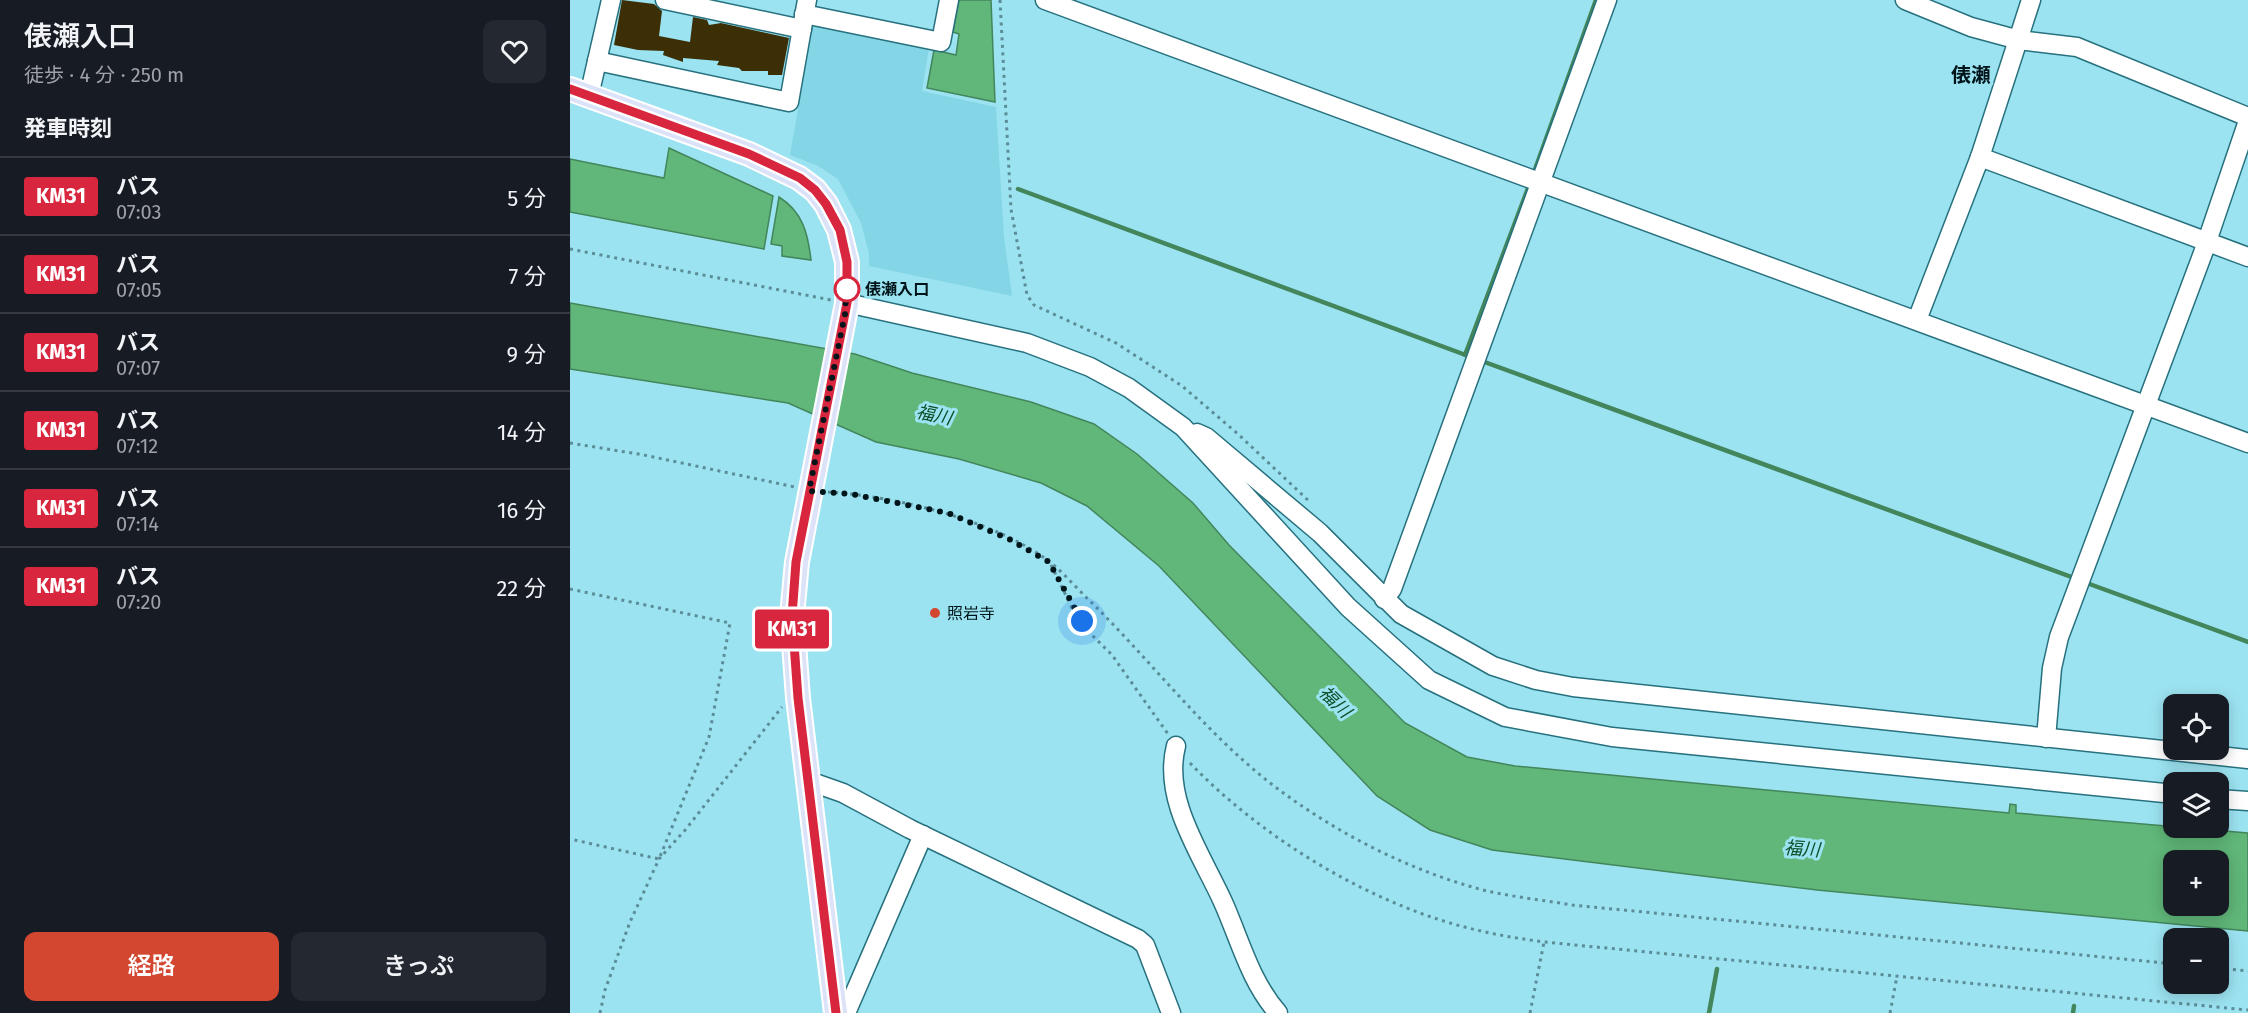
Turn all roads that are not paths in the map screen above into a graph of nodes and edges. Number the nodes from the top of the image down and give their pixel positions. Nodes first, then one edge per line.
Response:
1 (611, 0) edge
2 (665, 0) edge
3 (949, 0) edge
4 (1045, 0) edge
5 (1607, 0) edge
6 (1905, 0) edge
7 (2031, 0) edge
8 (804, 14) edge
9 (2019, 40) junction
10 (597, 61) junction
11 (580, 93) edge
12 (2248, 119) edge
13 (1980, 157) junction
14 (1542, 185) junction
15 (2206, 242) junction
16 (2248, 257) edge
17 (840, 305) junction
18 (1917, 320) junction
19 (2146, 406) junction
20 (1183, 427) junction
21 (2248, 442) edge
22 (1384, 599) junction
23 (2046, 738) junction
24 (1176, 746) road end
25 (2248, 759) edge
26 (809, 781) junction
27 (2163, 793) edge
28 (2229, 799) edge
29 (2248, 801) edge
30 (923, 835) junction
31 (836, 1013) edge
32 (846, 1013) edge
33 (1171, 1013) edge
34 (1278, 1013) edge

1 - 10 street
2 - 8 street
3 - 8 street
4 - 14 street
5 - 14 street
6 - 9 street
7 - 9 street
8 - 10 street
9 - 12 street
9 - 13 street
10 - 11 street
11 - 17 main road
12 - 15 street
13 - 15 street
13 - 18 street
14 - 18 street
14 - 22 street
15 - 16 street
15 - 19 street
17 - 20 street
17 - 26 main road
18 - 19 street
19 - 21 street
19 - 23 street
20 - 22 street
20 - 27 street
22 - 23 street
23 - 25 street
24 - 34 street
26 - 30 street
26 - 31 main road
28 - 29 street
30 - 32 street
30 - 33 street

